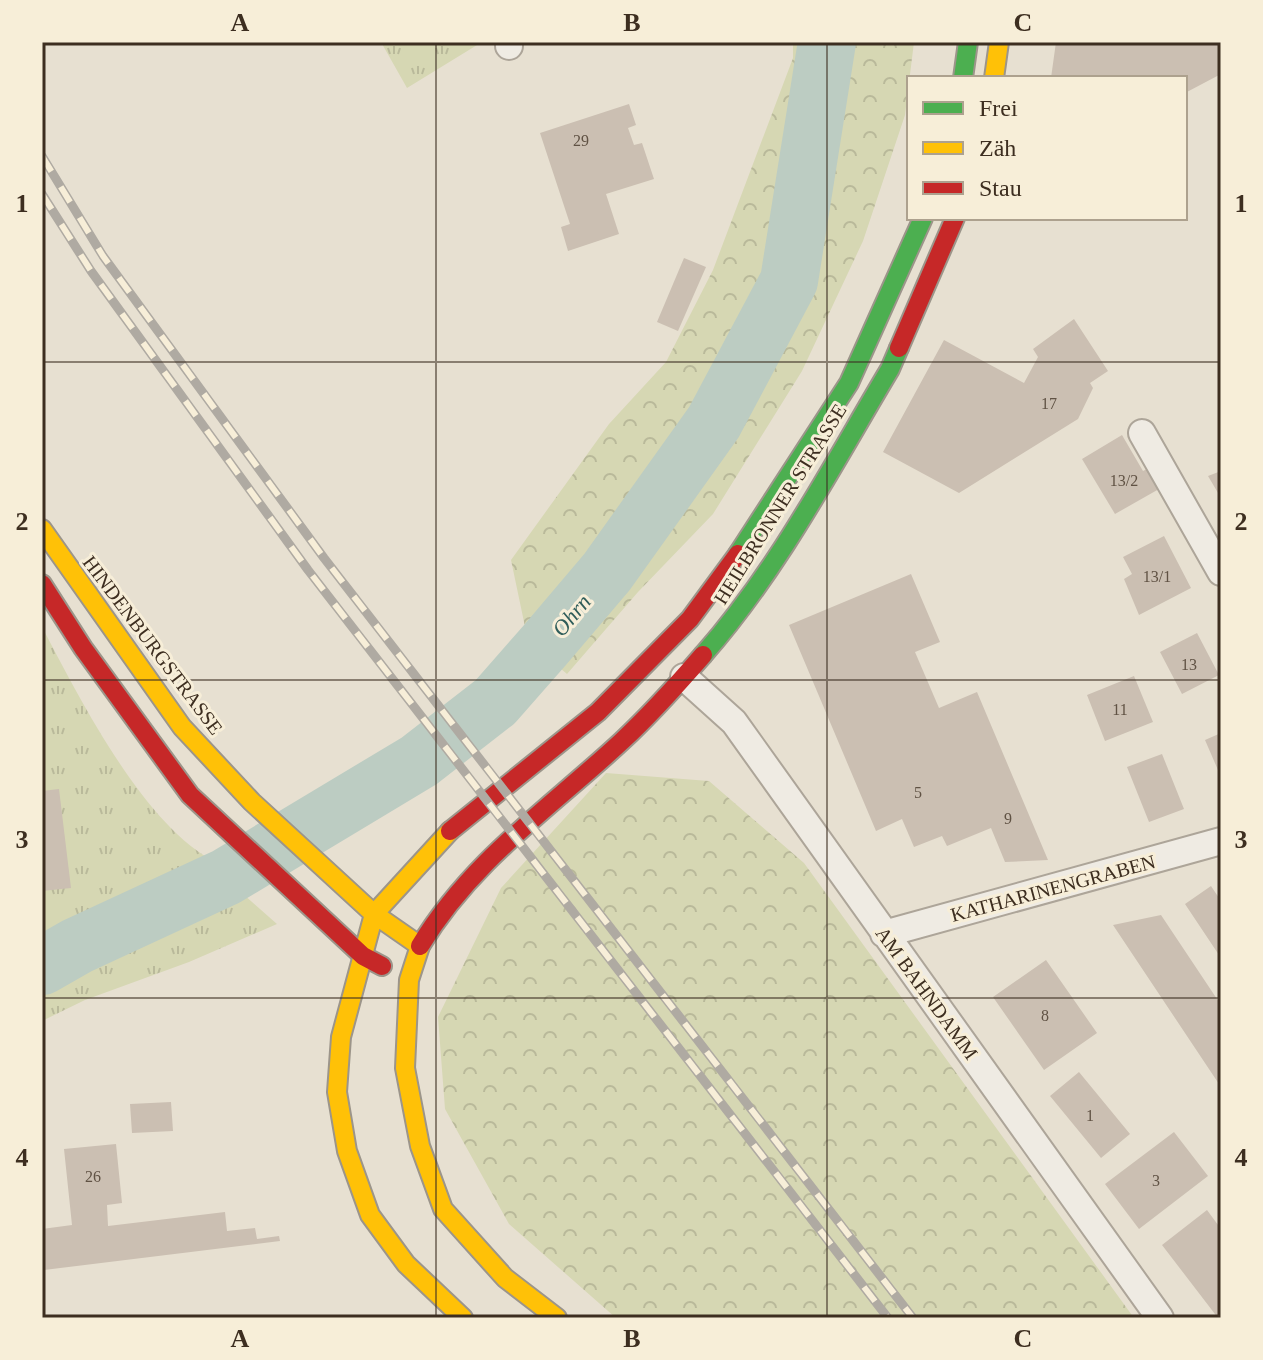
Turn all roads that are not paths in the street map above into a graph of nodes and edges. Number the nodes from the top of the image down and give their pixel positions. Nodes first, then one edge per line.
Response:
1 (968, 42) edge
2 (999, 42) edge
3 (963, 76) edge
4 (994, 76) edge
5 (922, 220) edge
6 (954, 220) edge
7 (1142, 433) dead end
8 (42, 529) edge
9 (1221, 572) edge
10 (42, 584) edge
11 (684, 677) junction
12 (1221, 841) edge
13 (374, 914) junction
14 (884, 934) junction
15 (420, 946) junction
16 (363, 956) junction
17 (409, 980) junction
18 (463, 1318) edge
19 (557, 1318) edge
20 (1160, 1318) edge

1 - 3 main road
2 - 4 main road
5 - 13 main road, HEILBRONNER STRASSE
6 - 11 main road, HEILBRONNER STRASSE
7 - 9 street
8 - 13 main road, HINDENBURGSTRASSE
10 - 16 main road
11 - 14 street, AM BAHNDAMM
11 - 15 main road, HEILBRONNER STRASSE
12 - 14 street, KATHARINENGRABEN
13 - 15 main road
13 - 16 main road, HEILBRONNER STRASSE
14 - 20 street, AM BAHNDAMM
15 - 17 main road, HEILBRONNER STRASSE
16 - 17 main road
16 - 18 main road, HEILBRONNER STRASSE
17 - 19 main road, HEILBRONNER STRASSE

